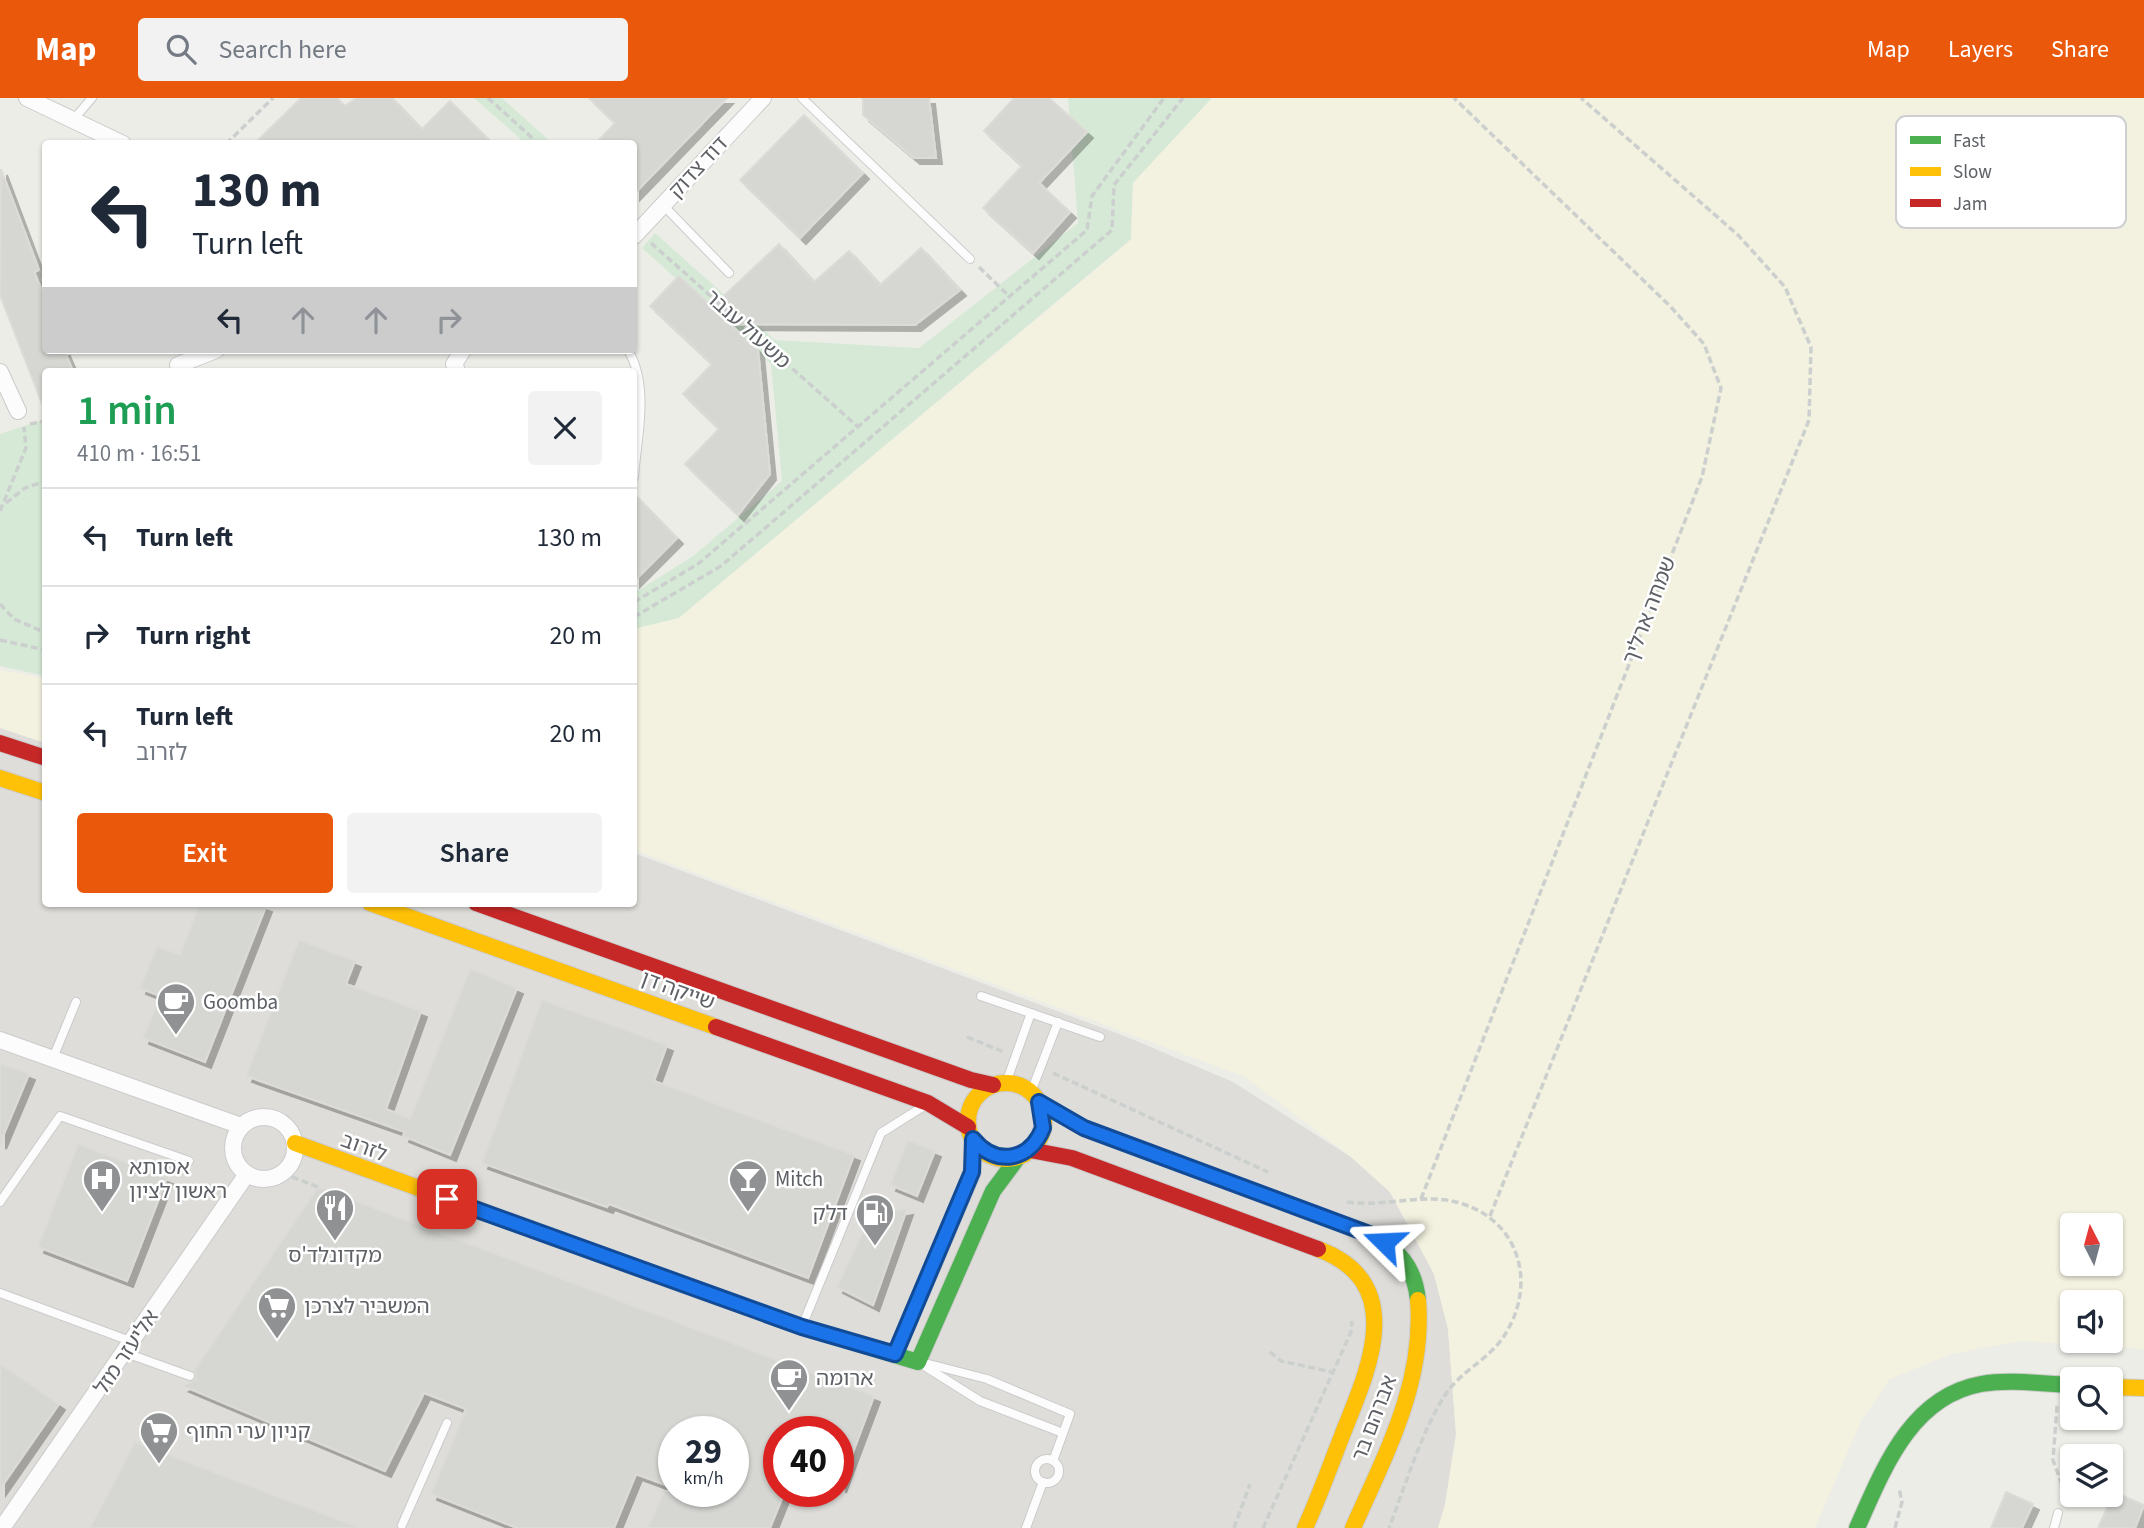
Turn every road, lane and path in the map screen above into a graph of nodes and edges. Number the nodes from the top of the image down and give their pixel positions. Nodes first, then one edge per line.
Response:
1 (27, 98) edge
2 (92, 98) edge
3 (273, 98) edge
4 (488, 98) edge
5 (764, 98) edge
6 (802, 98) edge
7 (1183, 98) edge
8 (1454, 98) edge
9 (1581, 98) edge
10 (1161, 99) edge
11 (73, 120) junction
12 (106, 139) edge
13 (230, 140) edge
14 (535, 140) edge
15 (663, 205) junction
16 (637, 233) edge
17 (637, 235) edge
18 (970, 259) joint
19 (729, 273) dead end
20 (1010, 297) junction
21 (202, 354) edge
22 (630, 354) edge
23 (175, 362) edge
24 (0, 373) edge
25 (21, 418) junction
26 (42, 421) edge
27 (858, 426) junction
28 (637, 440) edge
29 (42, 482) edge
30 (4, 504) junction
31 (0, 511) edge
32 (637, 600) edge
33 (0, 604) edge
34 (637, 615) edge
35 (42, 631) edge
36 (0, 640) edge
37 (42, 649) edge
38 (0, 743) edge
39 (42, 757) edge
40 (0, 778) edge
41 (42, 792) edge
42 (381, 907) edge
43 (487, 907) edge
44 (981, 996) dead end
45 (76, 1002) dead end
46 (1031, 1013) junction
47 (1058, 1022) junction
48 (1100, 1037) dead end
49 (0, 1040) edge
50 (53, 1058) junction
51 (1000, 1084) junction
52 (1035, 1097) junction
53 (928, 1103) junction
54 (241, 1126) junction
55 (971, 1133) junction
56 (295, 1143) junction
57 (1024, 1153) junction
58 (189, 1161) dead end
59 (282, 1173) junction
60 (247, 1174) junction
61 (318, 1187) dead end
62 (1421, 1199) dead end
63 (0, 1202) edge
64 (1490, 1216) dead end
65 (0, 1293) edge
66 (1352, 1319) dead end
67 (802, 1327) junction
68 (129, 1348) junction
69 (1270, 1352) dead end
70 (895, 1354) junction
71 (918, 1362) junction
72 (1332, 1372) junction
73 (191, 1376) dead end
74 (2060, 1385) edge
75 (2123, 1387) edge
76 (2144, 1388) edge
77 (2060, 1416) edge
78 (447, 1423) dead end
79 (1063, 1433) junction
80 (1053, 1461) junction
81 (1043, 1482) junction
82 (1250, 1484) dead end
83 (2058, 1513) joint
84 (402, 1525) dead end
85 (2, 1528) edge
86 (1026, 1528) edge
87 (1234, 1528) edge
88 (1263, 1528) edge
89 (1305, 1528) edge
90 (1353, 1528) edge
91 (1857, 1528) edge
92 (2054, 1528) edge

1 - 11 street
2 - 11 lane
3 - 13 path
4 - 14 path
5 - 15 street, דוד צדוק
6 - 18 lane
7 - 34 path
8 - 62 path, שמחה ארליך
9 - 64 path
10 - 20 path
11 - 12 street
15 - 16 street, דוד צדוק
15 - 19 lane
17 - 27 path, משעול ענבר
18 - 20 path
20 - 27 path
21 - 23 street
22 - 28 lane
24 - 25 street
25 - 26 path
25 - 30 path
27 - 32 path
29 - 30 path
30 - 31 path
33 - 35 path
36 - 37 path
38 - 39 street
40 - 41 street
42 - 53 street, שייקה דן
43 - 51 street, שייקה דן
44 - 46 lane
45 - 50 lane
46 - 47 lane
46 - 51 lane
47 - 48 lane
47 - 52 lane
49 - 50 street
50 - 54 street
51 - 52 street
51 - 55 street
52 - 57 street
52 - 90 street, אברהם בר
53 - 55 street, שייקה דן
53 - 67 lane
54 - 56 street
54 - 60 street
55 - 57 street
55 - 70 street
56 - 59 street
56 - 67 street, לזרוב
57 - 71 street
57 - 89 street, אברהם בר
58 - 63 lane
59 - 60 street
59 - 61 path
60 - 68 street, אליעזר מזל
65 - 68 lane
66 - 72 path
67 - 70 street, לזרוב
68 - 73 lane
68 - 85 street, אליעזר מזל
69 - 72 path
70 - 71 street, לזרוב
71 - 79 lane
71 - 79 lane
72 - 88 path
74 - 91 street
75 - 76 street
77 - 83 path
78 - 84 lane
79 - 80 lane
80 - 81 lane
80 - 81 lane
81 - 86 lane
82 - 87 path
83 - 92 lane

